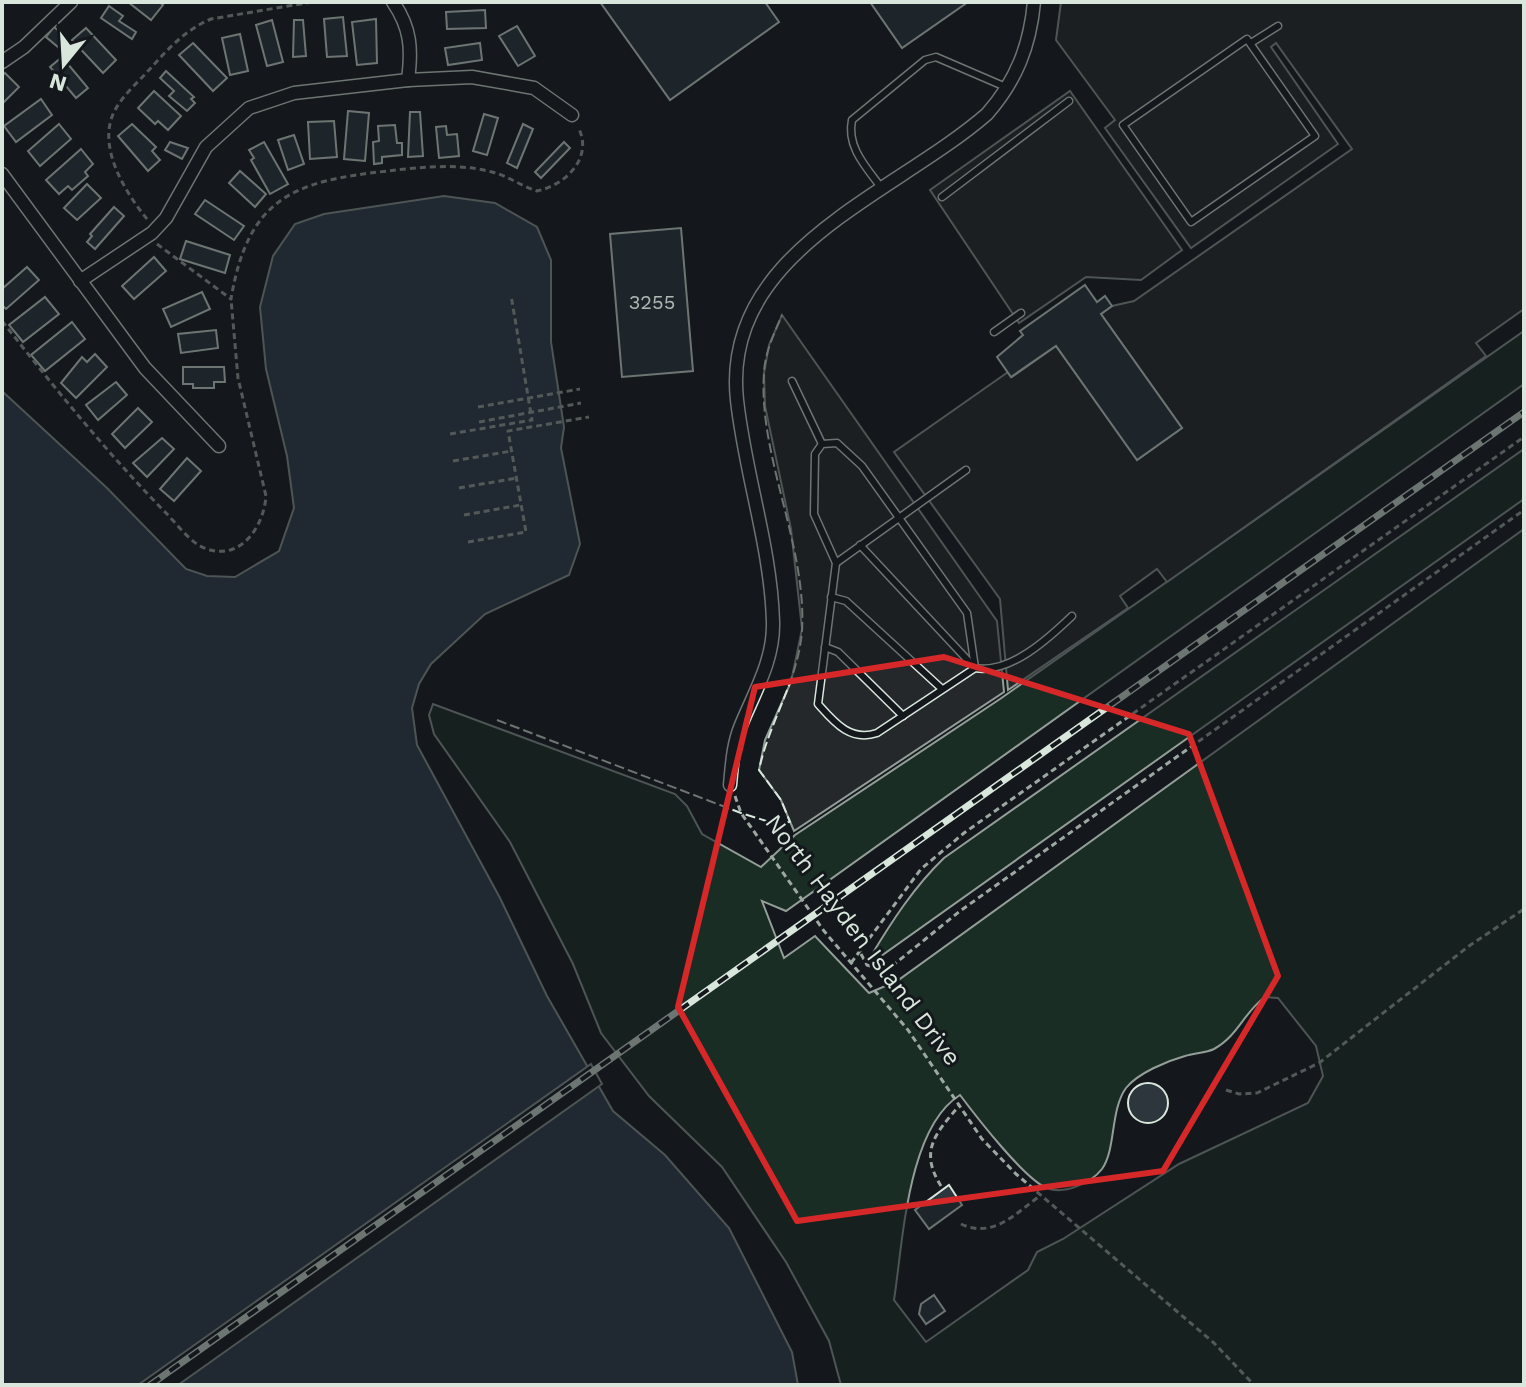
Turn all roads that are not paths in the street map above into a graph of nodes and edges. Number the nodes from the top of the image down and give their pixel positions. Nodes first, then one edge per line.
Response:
1 (71, 2) edge
2 (393, 2) edge
3 (1034, 2) edge
4 (1278, 26) dead end
5 (1251, 43) junction
6 (2, 62) edge
7 (408, 80) junction
8 (1008, 88) junction
9 (1069, 101) dead end
10 (572, 115) road end
11 (2, 174) edge
12 (883, 190) junction
13 (942, 197) dead end
14 (80, 281) junction
15 (1021, 313) dead end
16 (994, 332) dead end
17 (792, 381) dead end
18 (822, 444) junction
19 (219, 446) dead end
20 (966, 470) dead end
21 (899, 518) junction
22 (860, 545) junction
23 (836, 563) junction
24 (831, 597) junction
25 (1072, 616) dead end
26 (825, 647) junction
27 (975, 668) junction
28 (942, 689) junction
29 (903, 716) junction
30 (730, 785) road end

1 - 6 street
2 - 7 street
3 - 8 street
4 - 5 lane
5 - 5 lane
7 - 10 street
7 - 14 street
8 - 12 street
8 - 12 lane
9 - 13 lane
11 - 14 street
12 - 30 street
14 - 19 street
15 - 16 lane
17 - 18 lane
18 - 21 lane
18 - 23 lane
20 - 21 lane
21 - 22 lane
21 - 27 lane
22 - 23 lane
22 - 27 lane
23 - 24 lane
24 - 26 lane
24 - 28 lane
25 - 27 lane
26 - 29 lane
26 - 29 lane
27 - 28 lane
28 - 29 lane

